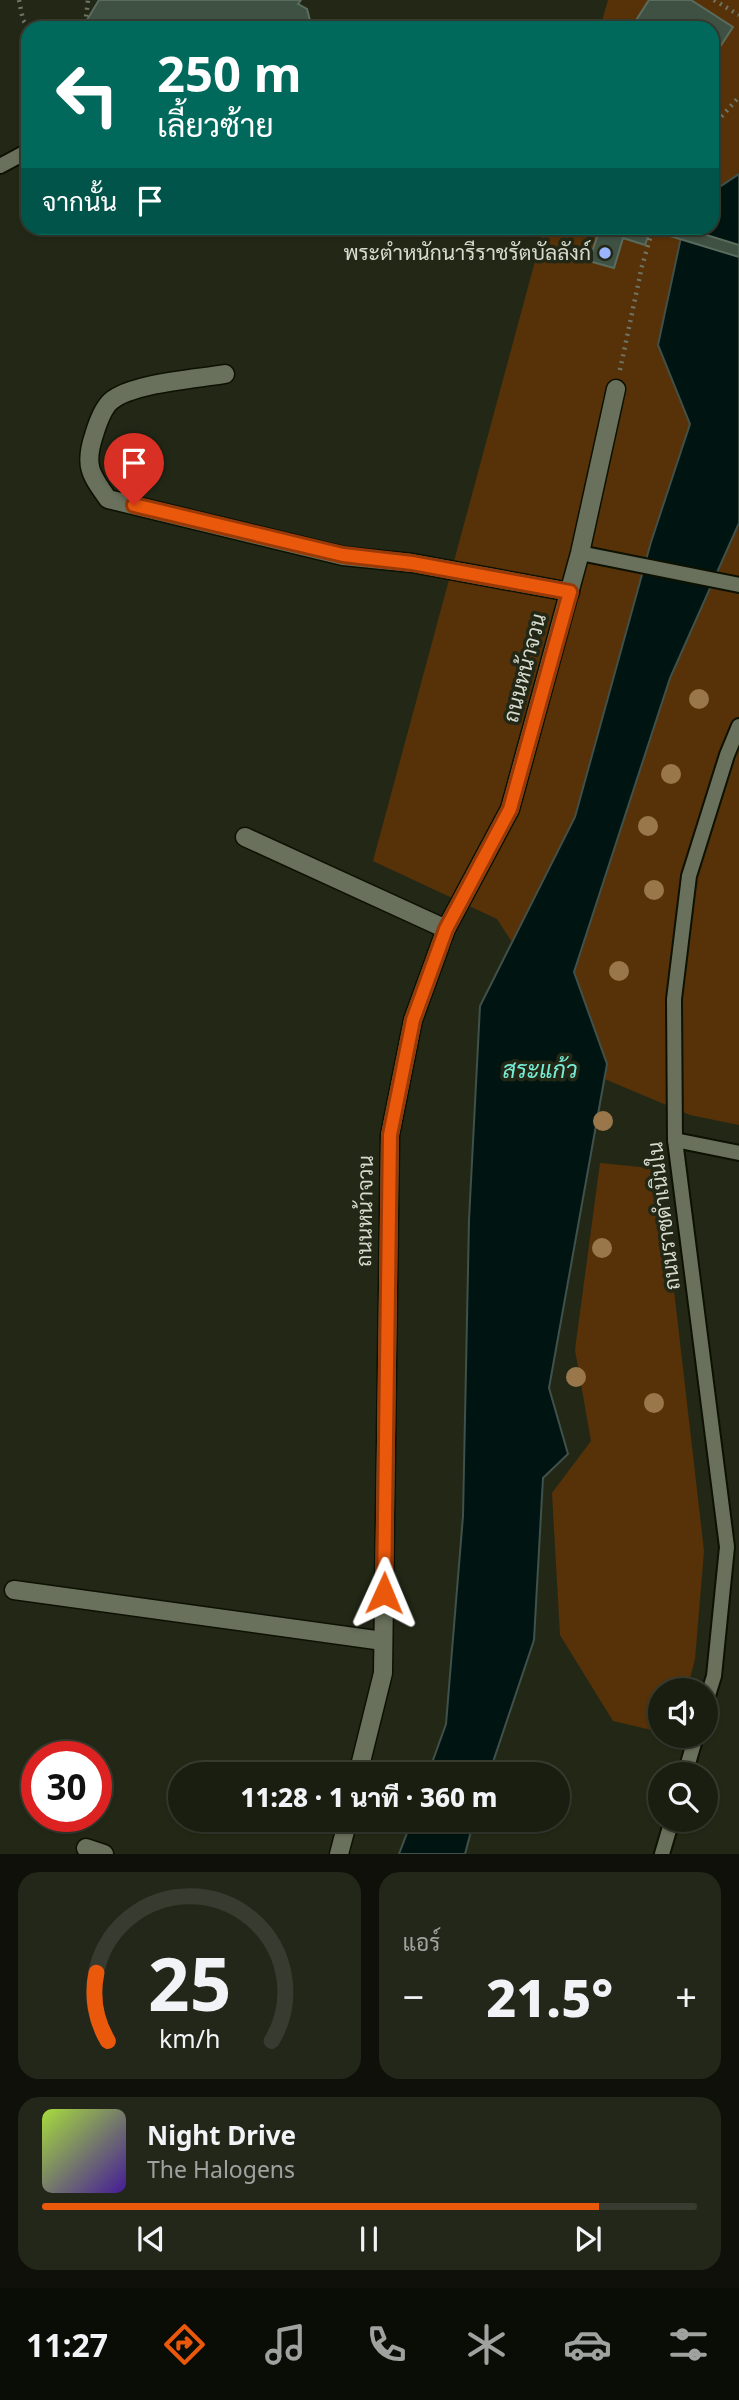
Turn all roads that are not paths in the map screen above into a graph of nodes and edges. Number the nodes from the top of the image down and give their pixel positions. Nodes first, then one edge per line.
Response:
1 (21, 155) edge
2 (0, 166) edge
3 (225, 374) dead end
4 (616, 390) road end
5 (580, 553) junction
6 (739, 585) edge
7 (570, 592) junction
8 (739, 726) edge
9 (245, 837) dead end
10 (446, 929) junction
11 (675, 1140) junction
12 (739, 1153) edge
13 (14, 1590) dead end
14 (383, 1640) junction
15 (713, 1678) edge
16 (361, 1762) edge
17 (345, 1832) edge
18 (668, 1832) edge
19 (86, 1848) dead end
20 (104, 1854) edge
21 (340, 1854) edge
22 (662, 1854) edge

1 - 2 lane
3 - 7 street
4 - 5 street, ถนนหน้าจวน
5 - 6 lane
5 - 7 street, ถนนหน้าจวน
7 - 10 street, ถนนหน้าจวน
8 - 11 lane, ถนนราชดำเนินใน
9 - 10 street
10 - 14 street, ถนนหน้าจวน
11 - 12 lane
11 - 15 lane, ถนนราชดำเนินใน
13 - 14 street
14 - 16 street, ถนนหน้าจวน
17 - 21 street
18 - 22 lane
19 - 20 street

